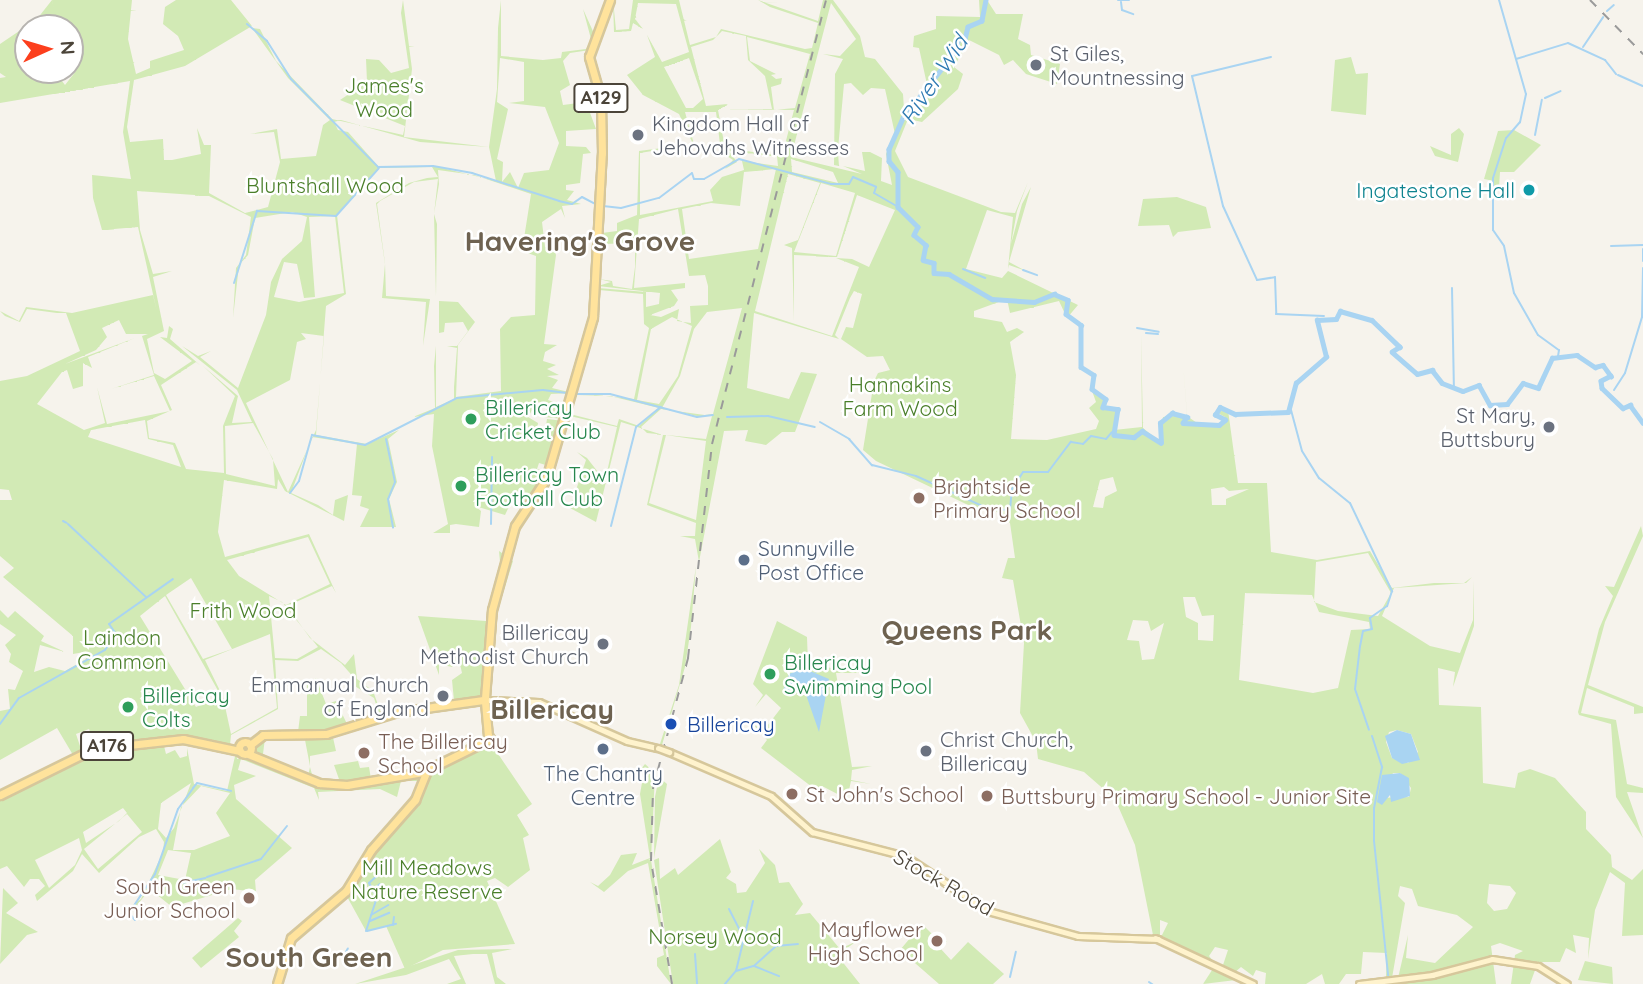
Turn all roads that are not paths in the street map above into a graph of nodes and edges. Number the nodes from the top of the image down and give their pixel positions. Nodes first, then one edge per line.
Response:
1 (610, 0) edge
2 (485, 700) junction
3 (246, 749) junction
4 (425, 773) junction
5 (0, 796) edge
6 (277, 984) edge
7 (1253, 984) edge
8 (1359, 984) edge
9 (1567, 984) edge

1 - 2 main road, A129
2 - 3 main road, A176
2 - 4 main road, A129
2 - 7 main road, Stock Road, bridge
3 - 4 main road
3 - 5 main road, A176
4 - 6 main road
8 - 9 main road

